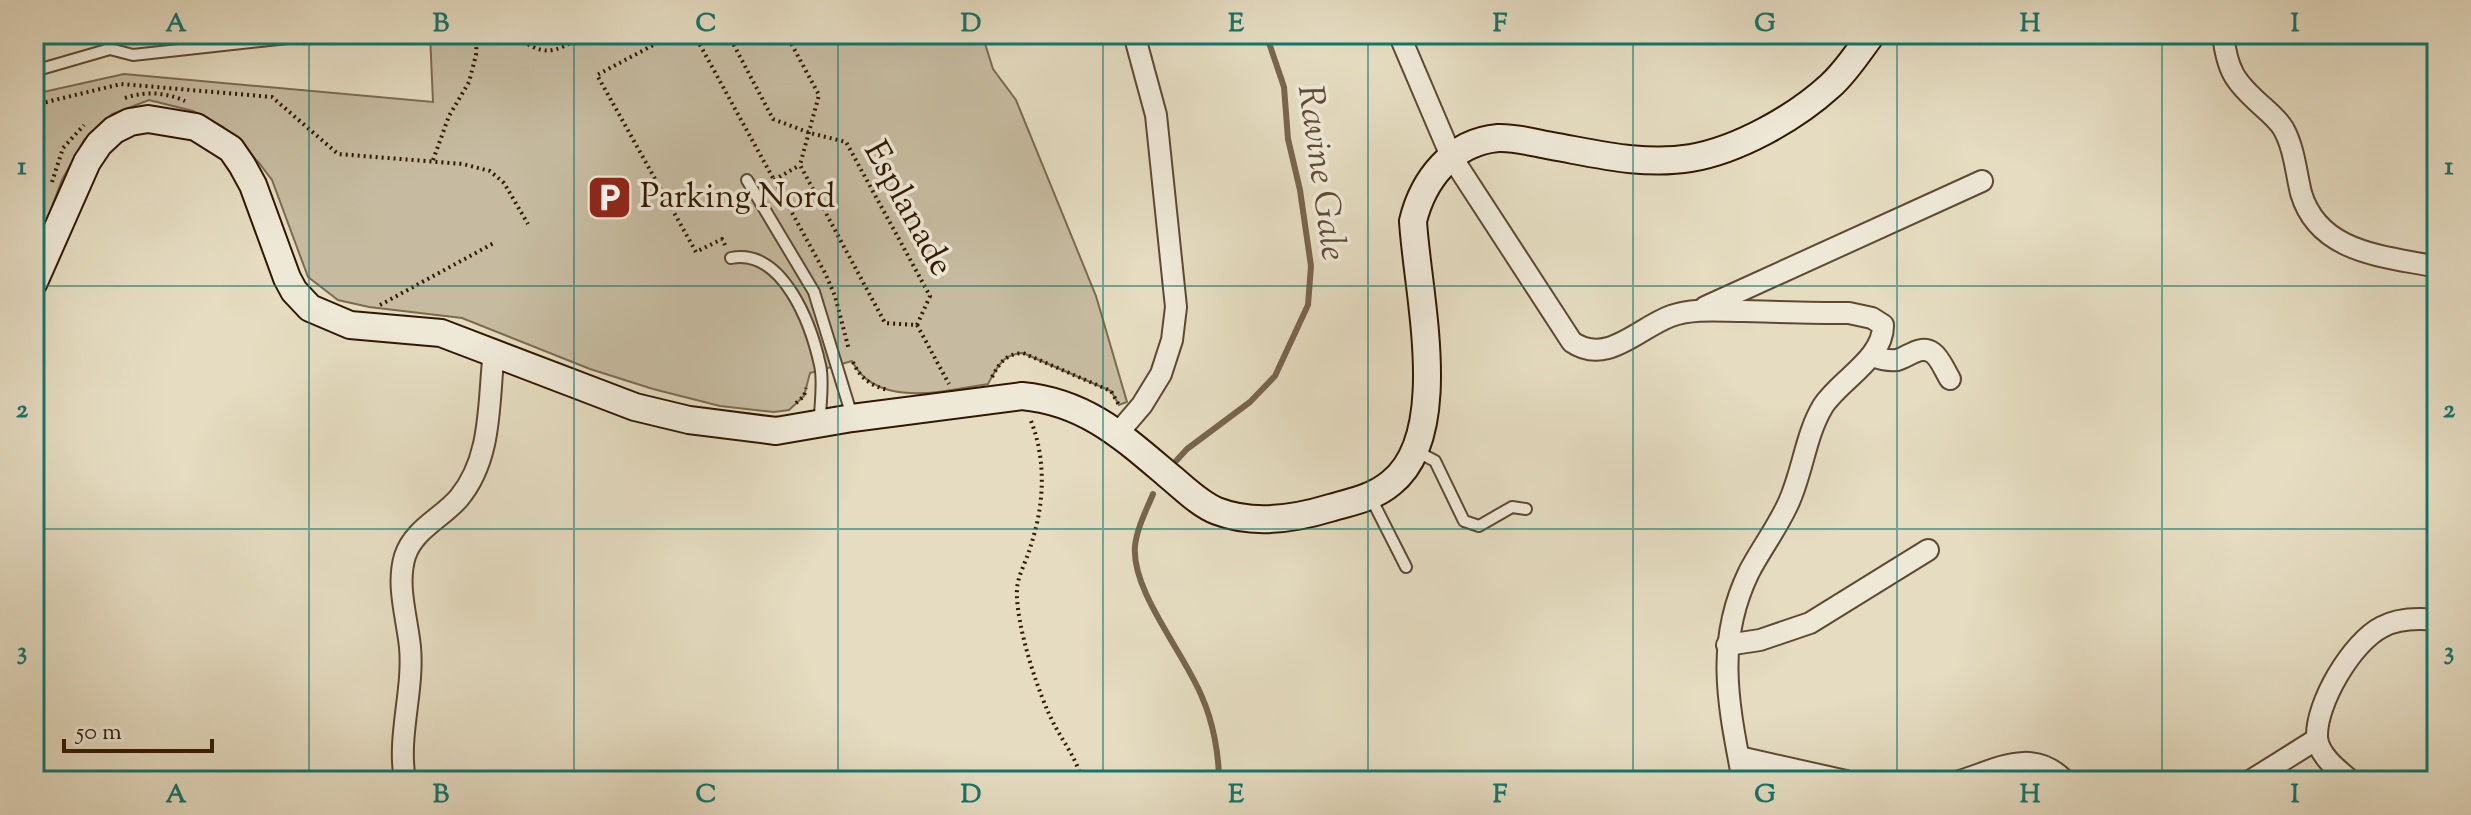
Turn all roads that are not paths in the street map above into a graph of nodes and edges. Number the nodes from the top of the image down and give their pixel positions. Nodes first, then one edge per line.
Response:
1 (106, 34) edge
2 (324, 34) edge
3 (1134, 34) edge
4 (1399, 34) edge
5 (1872, 34) edge
6 (2223, 34) edge
7 (110, 49) junction
8 (34, 71) edge
9 (1451, 156) junction
10 (747, 180) dead end
11 (1982, 181) dead end
12 (731, 258) road end
13 (2437, 267) edge
14 (34, 282) edge
15 (1698, 311) junction
16 (494, 351) junction
17 (1872, 356) junction
18 (1950, 379) dead end
19 (852, 418) junction
20 (820, 423) junction
21 (1118, 433) junction
22 (1416, 451) junction
23 (1371, 496) junction
24 (1526, 509) dead end
25 (1928, 550) dead end
26 (1406, 567) dead end
27 (2437, 620) edge
28 (1727, 645) junction
29 (2317, 739) junction
30 (1739, 757) junction
31 (405, 781) edge
32 (1743, 781) edge
33 (1846, 781) edge
34 (1960, 781) edge
35 (2064, 781) edge
36 (2250, 781) edge
37 (2351, 781) edge

1 - 7 lane
2 - 7 lane
3 - 21 street
4 - 9 street
5 - 9 main road
6 - 13 street
7 - 8 lane
9 - 15 street
9 - 22 main road
10 - 19 lane
11 - 15 street
12 - 20 lane
14 - 16 main road
15 - 17 street
16 - 20 main road
16 - 31 street
17 - 18 street
17 - 28 street
19 - 20 main road
19 - 21 main road
21 - 23 main road
22 - 23 main road
22 - 24 lane
23 - 26 lane
25 - 28 street
27 - 29 street
28 - 30 street
29 - 36 street
29 - 37 street
30 - 32 street
30 - 33 street
34 - 35 street

